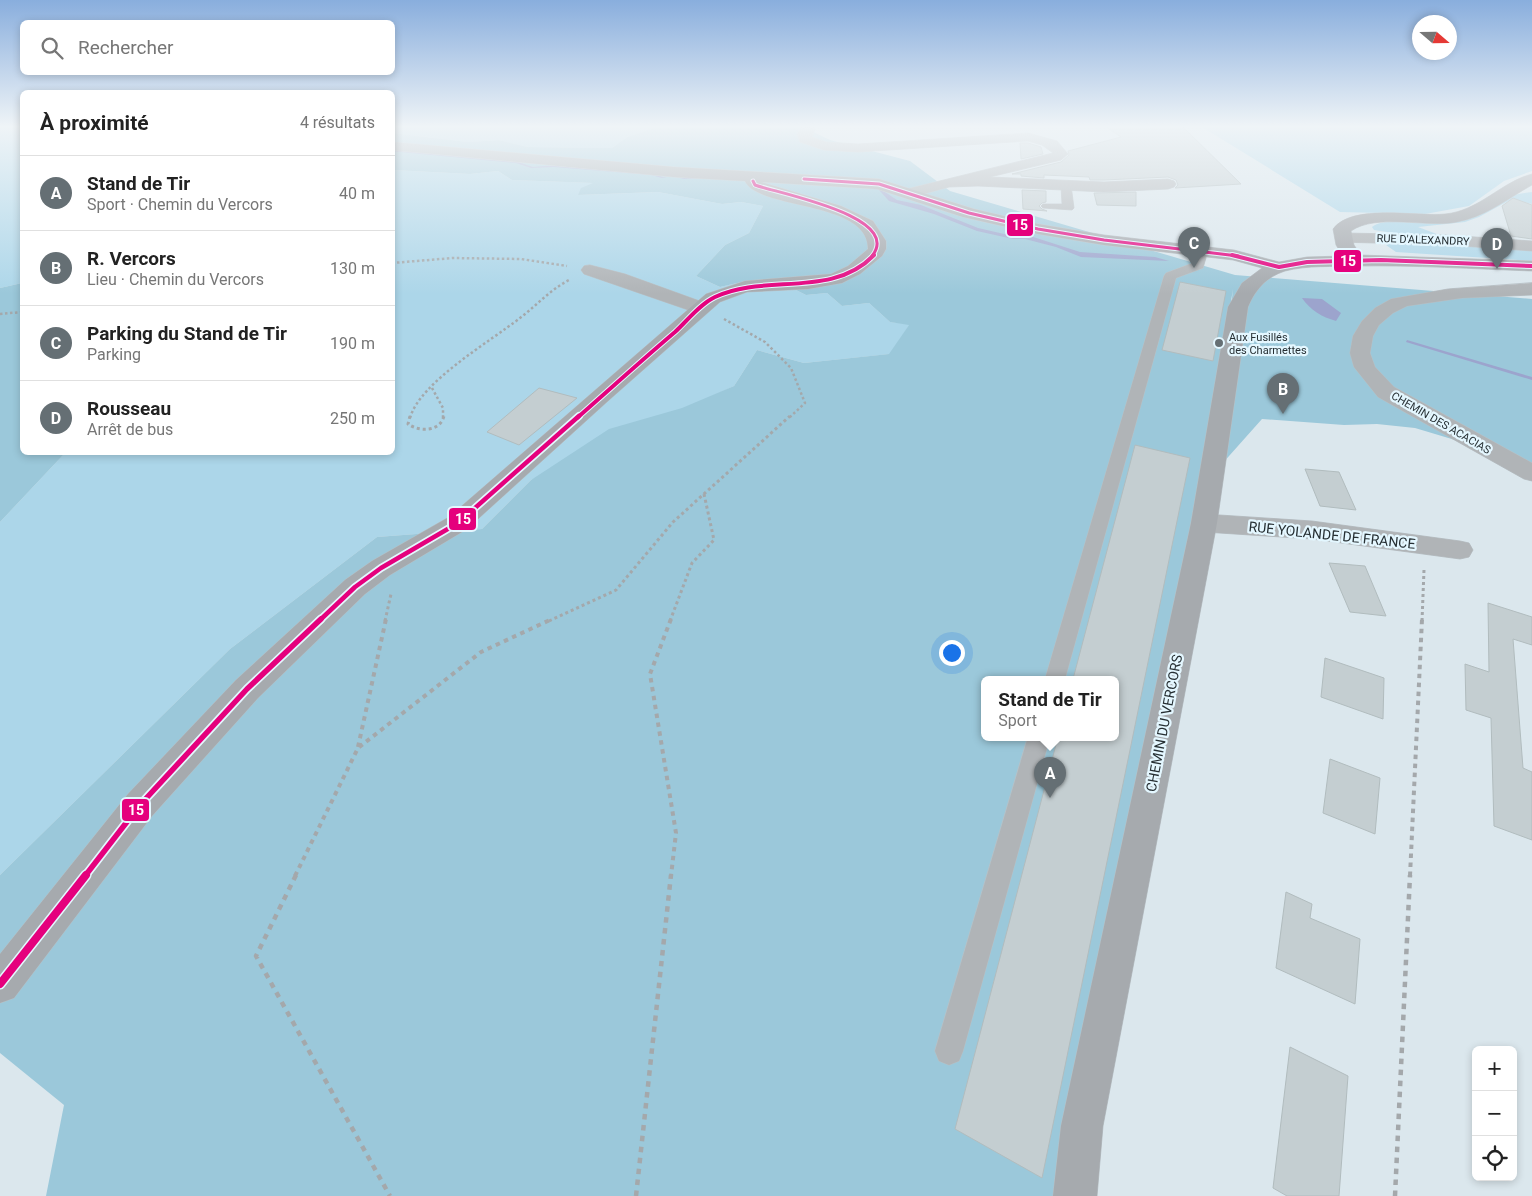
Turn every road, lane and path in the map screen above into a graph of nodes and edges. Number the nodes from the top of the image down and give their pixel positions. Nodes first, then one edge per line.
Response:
1 (755, 183) edge
2 (862, 183) edge
3 (945, 183) edge
4 (1018, 183) edge
5 (1525, 183) edge
6 (1168, 184) dead end
7 (1066, 185) junction
8 (909, 193) junction
9 (1047, 206) dead end
10 (1362, 229) junction
11 (1532, 246) edge
12 (1202, 251) junction
13 (1381, 260) junction
14 (1356, 261) junction
15 (395, 263) edge
16 (1532, 266) edge
17 (1278, 267) junction
18 (590, 270) junction
19 (1532, 289) edge
20 (701, 308) junction
21 (20, 312) edge
22 (0, 314) edge
23 (432, 388) junction
24 (1532, 473) edge
25 (704, 494) junction
26 (1204, 522) junction
27 (1423, 544) junction
28 (1460, 550) dead end
29 (400, 557) junction
30 (1056, 676) edge
31 (1037, 741) edge
32 (358, 748) junction
33 (0, 984) edge
34 (949, 1051) dead end
35 (390, 1196) edge
36 (636, 1196) edge
37 (1075, 1196) edge
38 (1395, 1196) edge

1 - 20 street
2 - 8 street
3 - 8 street
4 - 7 street
5 - 10 street
6 - 7 street
7 - 9 lane
8 - 12 street
10 - 11 street, RUE D'ALEXANDRY
10 - 13 street
10 - 14 street, RUE D'ALEXANDRY
12 - 17 street
12 - 30 lane
13 - 14 street
13 - 16 street
14 - 17 street
15 - 18 path
17 - 26 street, CHEMIN DU VERCORS
18 - 20 street
18 - 23 path
19 - 24 street, CHEMIN DES ACACIAS
20 - 25 path
20 - 29 street
21 - 22 path
23 - 23 path
25 - 32 path
25 - 36 path
26 - 27 street, RUE YOLANDE DE FRANCE
26 - 37 street, CHEMIN DU VERCORS
27 - 28 street, RUE YOLANDE DE FRANCE
27 - 38 path
29 - 32 path
29 - 33 street
31 - 34 lane
32 - 35 path

